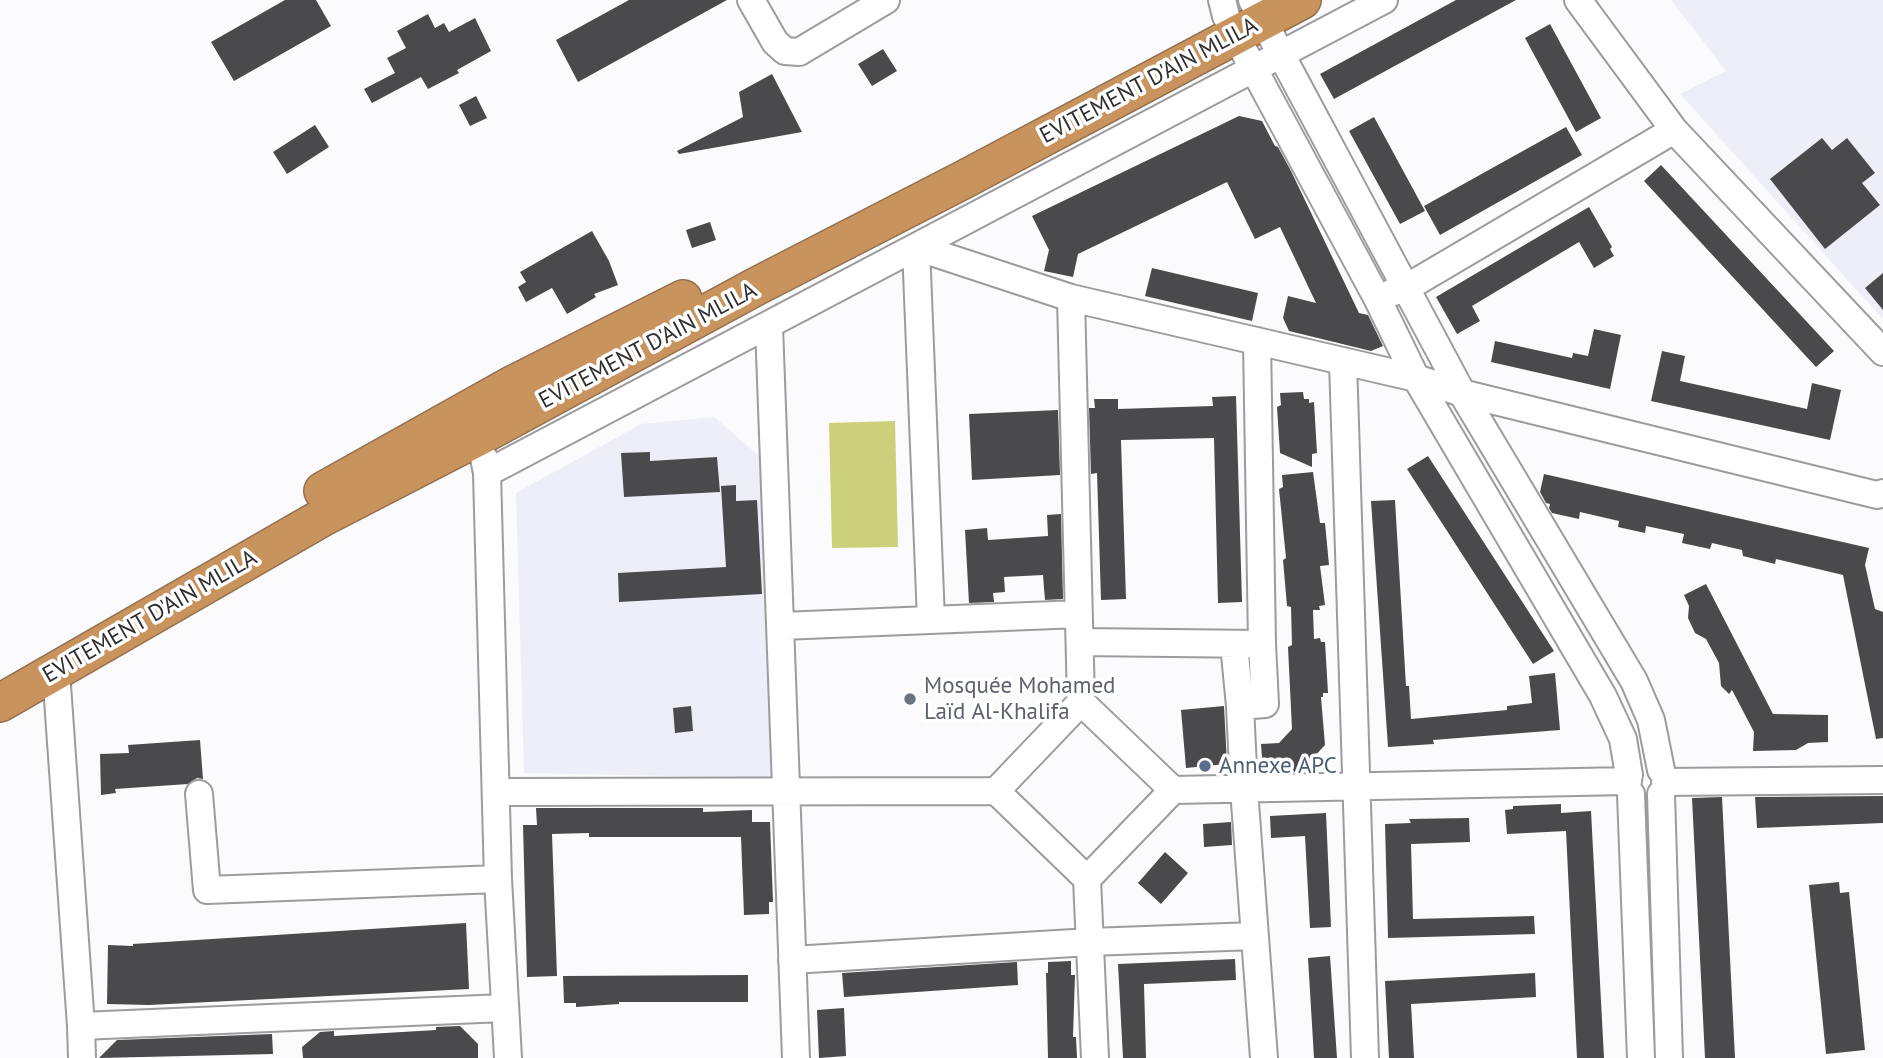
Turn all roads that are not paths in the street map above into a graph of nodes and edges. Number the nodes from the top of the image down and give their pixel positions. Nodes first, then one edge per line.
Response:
1 (751, 0) edge
2 (886, 0) edge
3 (1302, 0) edge
4 (1384, 0) edge
5 (1578, 0) edge
6 (1244, 10) edge
7 (1280, 54) junction
8 (1254, 69) junction
9 (1674, 130) junction
10 (916, 247) junction
11 (1406, 288) junction
12 (1072, 298) junction
13 (1377, 298) junction
14 (769, 326) junction
15 (1258, 341) junction
16 (1883, 352) edge
17 (1883, 357) edge
18 (1343, 361) junction
19 (1416, 378) junction
20 (1462, 393) junction
21 (474, 423) junction
22 (487, 473) junction
23 (1883, 493) edge
24 (1079, 614) junction
25 (931, 620) junction
26 (781, 626) junction
27 (1080, 642) junction
28 (1234, 644) junction
29 (1262, 644) junction
30 (56, 671) junction
31 (0, 677) edge
32 (1082, 702) junction
33 (0, 704) edge
34 (1240, 706) junction
35 (1883, 780) edge
36 (1662, 782) junction
37 (1629, 783) junction
38 (1355, 786) junction
39 (1244, 789) junction
40 (1173, 790) junction
41 (996, 791) junction
42 (496, 792) junction
43 (785, 792) junction
44 (199, 794) dead end
45 (498, 879) junction
46 (1087, 879) junction
47 (1255, 936) junction
48 (1090, 942) junction
49 (792, 960) junction
50 (504, 1008) junction
51 (81, 1026) junction
52 (82, 1058) edge
53 (508, 1058) edge
54 (796, 1058) edge
55 (1095, 1058) edge
56 (1264, 1058) edge
57 (1365, 1058) edge
58 (1641, 1058) edge
59 (1669, 1058) edge

1 - 2 street
3 - 6 highway, EVITEMENT D'AIN MLILA
4 - 7 street
5 - 9 street
6 - 7 street
6 - 8 street
6 - 21 highway, EVITEMENT D'AIN MLILA
7 - 8 street
7 - 11 street
8 - 10 street
8 - 13 street
9 - 11 street
9 - 16 street
10 - 12 street
10 - 14 street
10 - 25 street
11 - 13 street
11 - 20 street
12 - 15 street
12 - 24 street
13 - 19 street
14 - 22 street
14 - 26 street
15 - 18 street
15 - 29 street
16 - 17 street
18 - 19 street
18 - 38 street
19 - 20 street
19 - 37 street
20 - 23 street
20 - 36 street
21 - 22 street
21 - 30 highway, EVITEMENT D'AIN MLILA
21 - 31 highway, EVITEMENT D'AIN MLILA
22 - 42 street
24 - 25 street
24 - 27 street
25 - 26 street
26 - 43 street
27 - 28 street
27 - 32 street
28 - 29 street
28 - 34 street
29 - 34 street
30 - 33 highway, EVITEMENT D'AIN MLILA
30 - 51 street
32 - 40 street
32 - 41 street
34 - 39 street
35 - 36 street
36 - 37 street
36 - 59 street
37 - 38 street
37 - 58 street
38 - 39 street
38 - 57 street
39 - 40 street
39 - 47 street
40 - 46 street
41 - 43 street
41 - 46 street
42 - 43 street
42 - 45 street
43 - 49 street
44 - 45 street
45 - 50 street
46 - 48 street
47 - 48 street
47 - 56 street
48 - 49 street
48 - 55 street
49 - 54 street
50 - 51 street
50 - 53 street
51 - 52 street

